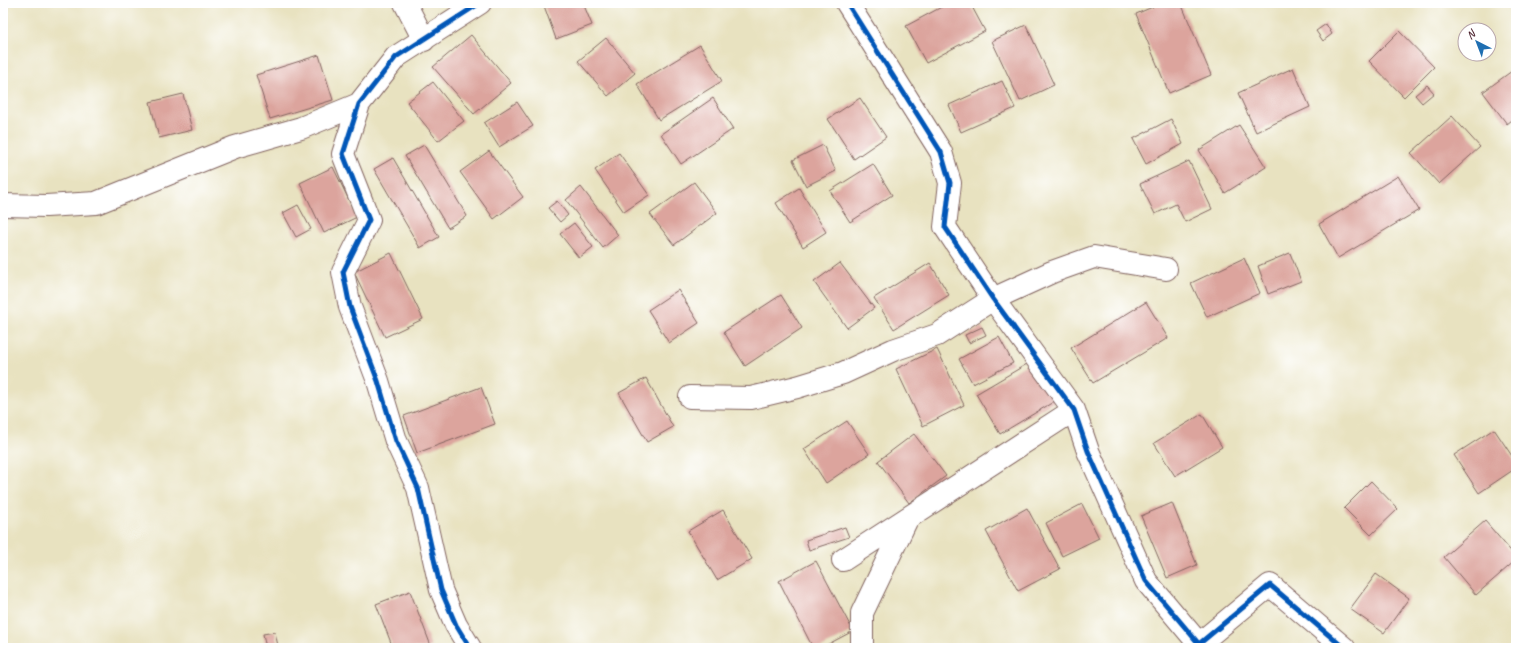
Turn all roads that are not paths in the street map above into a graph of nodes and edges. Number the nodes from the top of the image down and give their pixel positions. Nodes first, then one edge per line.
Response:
1 (405, 3) edge
2 (480, 3) edge
3 (847, 3) edge
4 (424, 40) junction
5 (359, 104) junction
6 (3, 205) edge
7 (1166, 269) dead end
8 (993, 299) junction
9 (690, 397) dead end
10 (1074, 410) junction
11 (907, 519) junction
12 (843, 560) dead end
13 (1197, 646) edge
14 (470, 648) edge
15 (862, 648) edge
16 (1344, 648) edge

1 - 4 street
2 - 4 street
3 - 8 street
4 - 5 street
5 - 6 street
5 - 14 street
7 - 8 street
8 - 9 street
8 - 10 street
10 - 11 street
10 - 13 street
11 - 12 street
11 - 15 street
13 - 16 street

